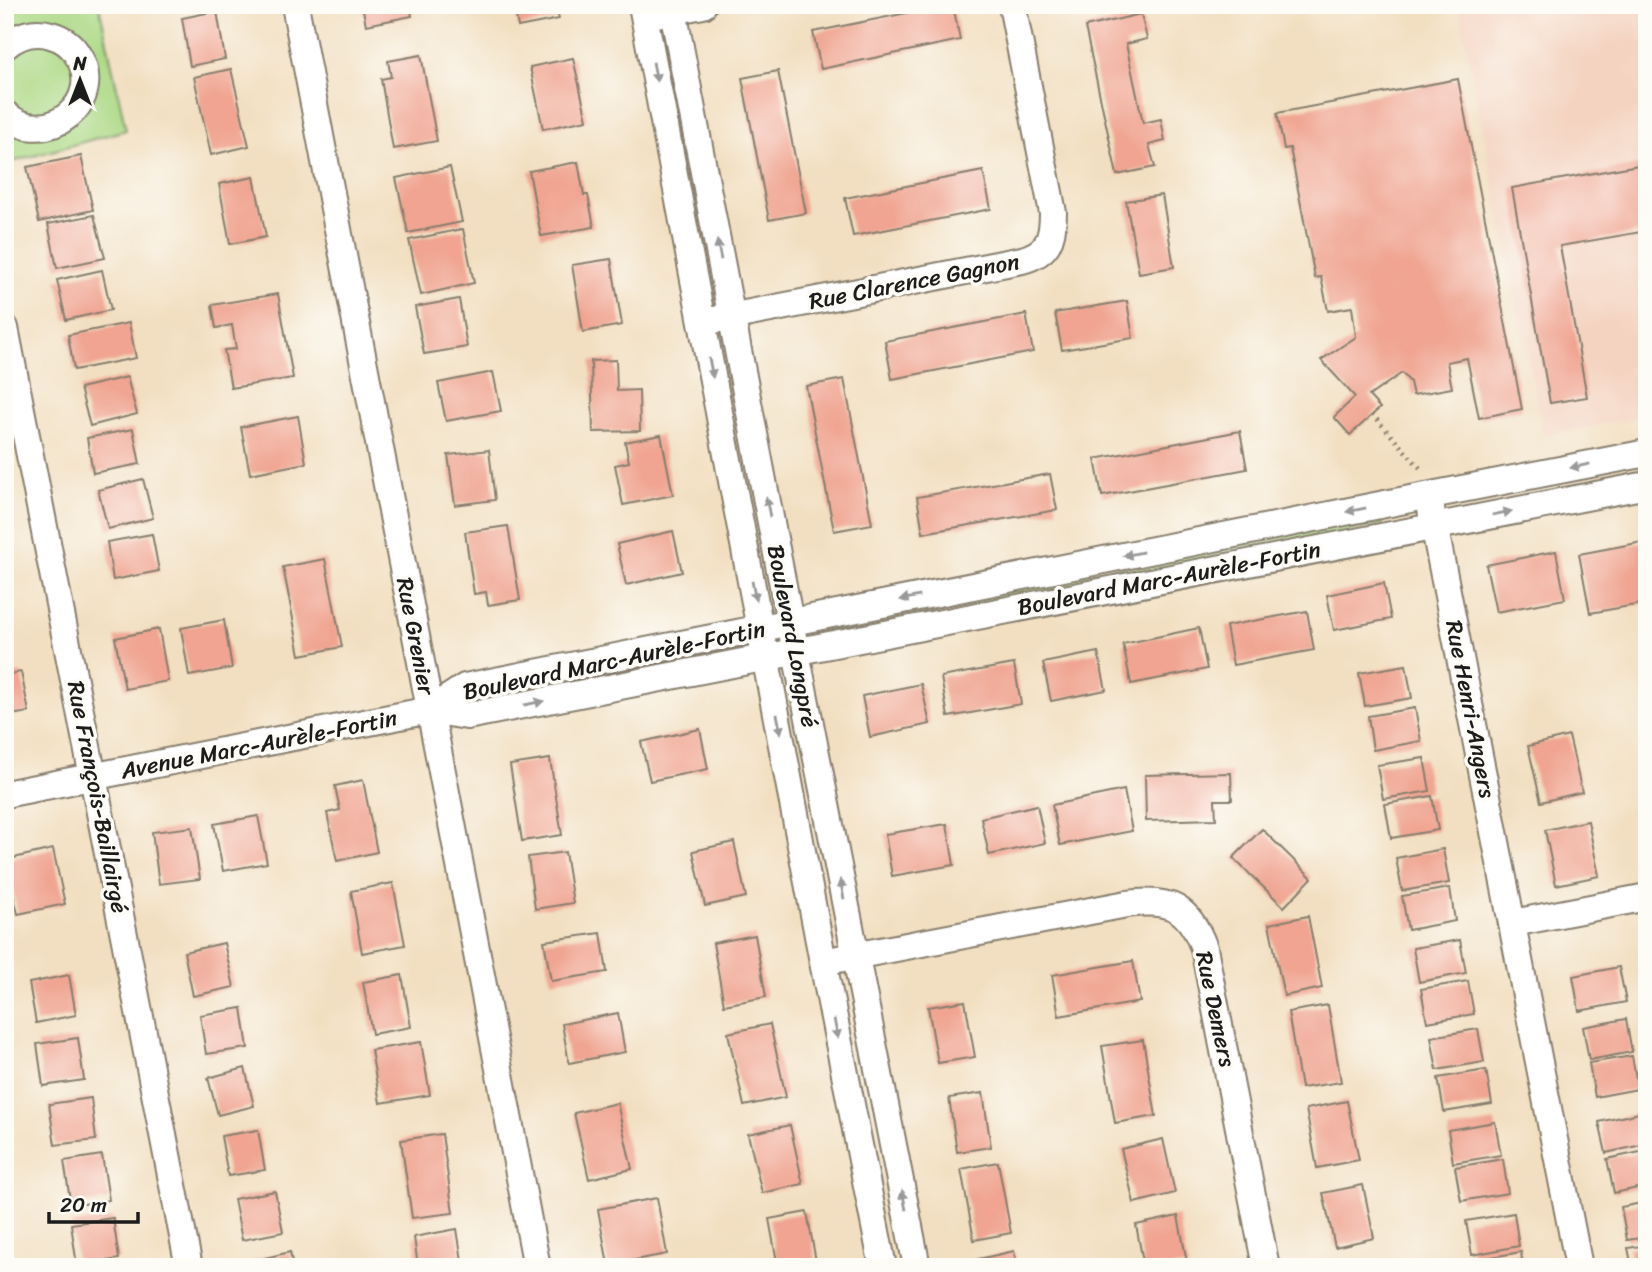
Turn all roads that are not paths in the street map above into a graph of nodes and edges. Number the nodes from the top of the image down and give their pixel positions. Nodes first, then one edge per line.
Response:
1 (295, 5) edge
2 (703, 5) edge
3 (1012, 5) edge
4 (673, 8) edge
5 (643, 11) edge
6 (5, 46) edge
7 (5, 114) edge
8 (732, 317) junction
9 (702, 323) junction
10 (5, 328) edge
11 (1647, 453) edge
12 (1427, 484) junction
13 (1647, 485) edge
14 (1434, 526) junction
15 (790, 622) junction
16 (760, 628) junction
17 (796, 651) junction
18 (766, 657) junction
19 (430, 710) junction
20 (93, 776) junction
21 (5, 793) edge
22 (1647, 897) edge
23 (1513, 923) junction
24 (855, 956) junction
25 (823, 962) junction
26 (189, 1267) edge
27 (537, 1267) edge
28 (883, 1267) edge
29 (917, 1267) edge
30 (1266, 1267) edge
31 (1579, 1267) edge

1 - 19 street, Rue Grenier
2 - 4 street
3 - 8 street, Rue Clarence Gagnon
4 - 5 street
8 -> 4 street, Boulevard Longpré
5 -> 9 street, Boulevard Longpré
6 - 7 street
8 - 9 street, Rue Clarence Gagnon
15 -> 8 street, Boulevard Longpré
9 -> 16 street, Boulevard Longpré
10 - 20 street, Rue François-Baillairgé
11 -> 12 street, Boulevard Marc-Aurèle-Fortin
12 - 14 street, Rue Henri-Angers
12 -> 15 street, Boulevard Marc-Aurèle-Fortin
14 -> 13 street, Boulevard Marc-Aurèle-Fortin
14 - 17 street, Boulevard Marc-Aurèle-Fortin
14 - 23 street, Rue Henri-Angers
15 - 16 street, Boulevard Marc-Aurèle-Fortin
15 - 17 street, Boulevard Longpré
16 - 18 street, Boulevard Longpré
16 - 19 street, Boulevard Marc-Aurèle-Fortin
17 - 18 street, Boulevard Marc-Aurèle-Fortin
24 -> 17 street, Boulevard Longpré
19 -> 18 street, Boulevard Marc-Aurèle-Fortin
18 -> 25 street, Boulevard Longpré
19 - 20 street, Avenue Marc-Aurèle-Fortin
19 - 27 street, Rue Grenier
20 - 21 street, Avenue Marc-Aurèle-Fortin
20 - 26 street, Rue François-Baillairgé
22 - 23 street
23 - 31 street, Rue Henri-Angers
24 - 25 street, Rue Demers
29 -> 24 street, Boulevard Longpré
24 - 30 street, Rue Demers
25 -> 28 street, Boulevard Longpré

